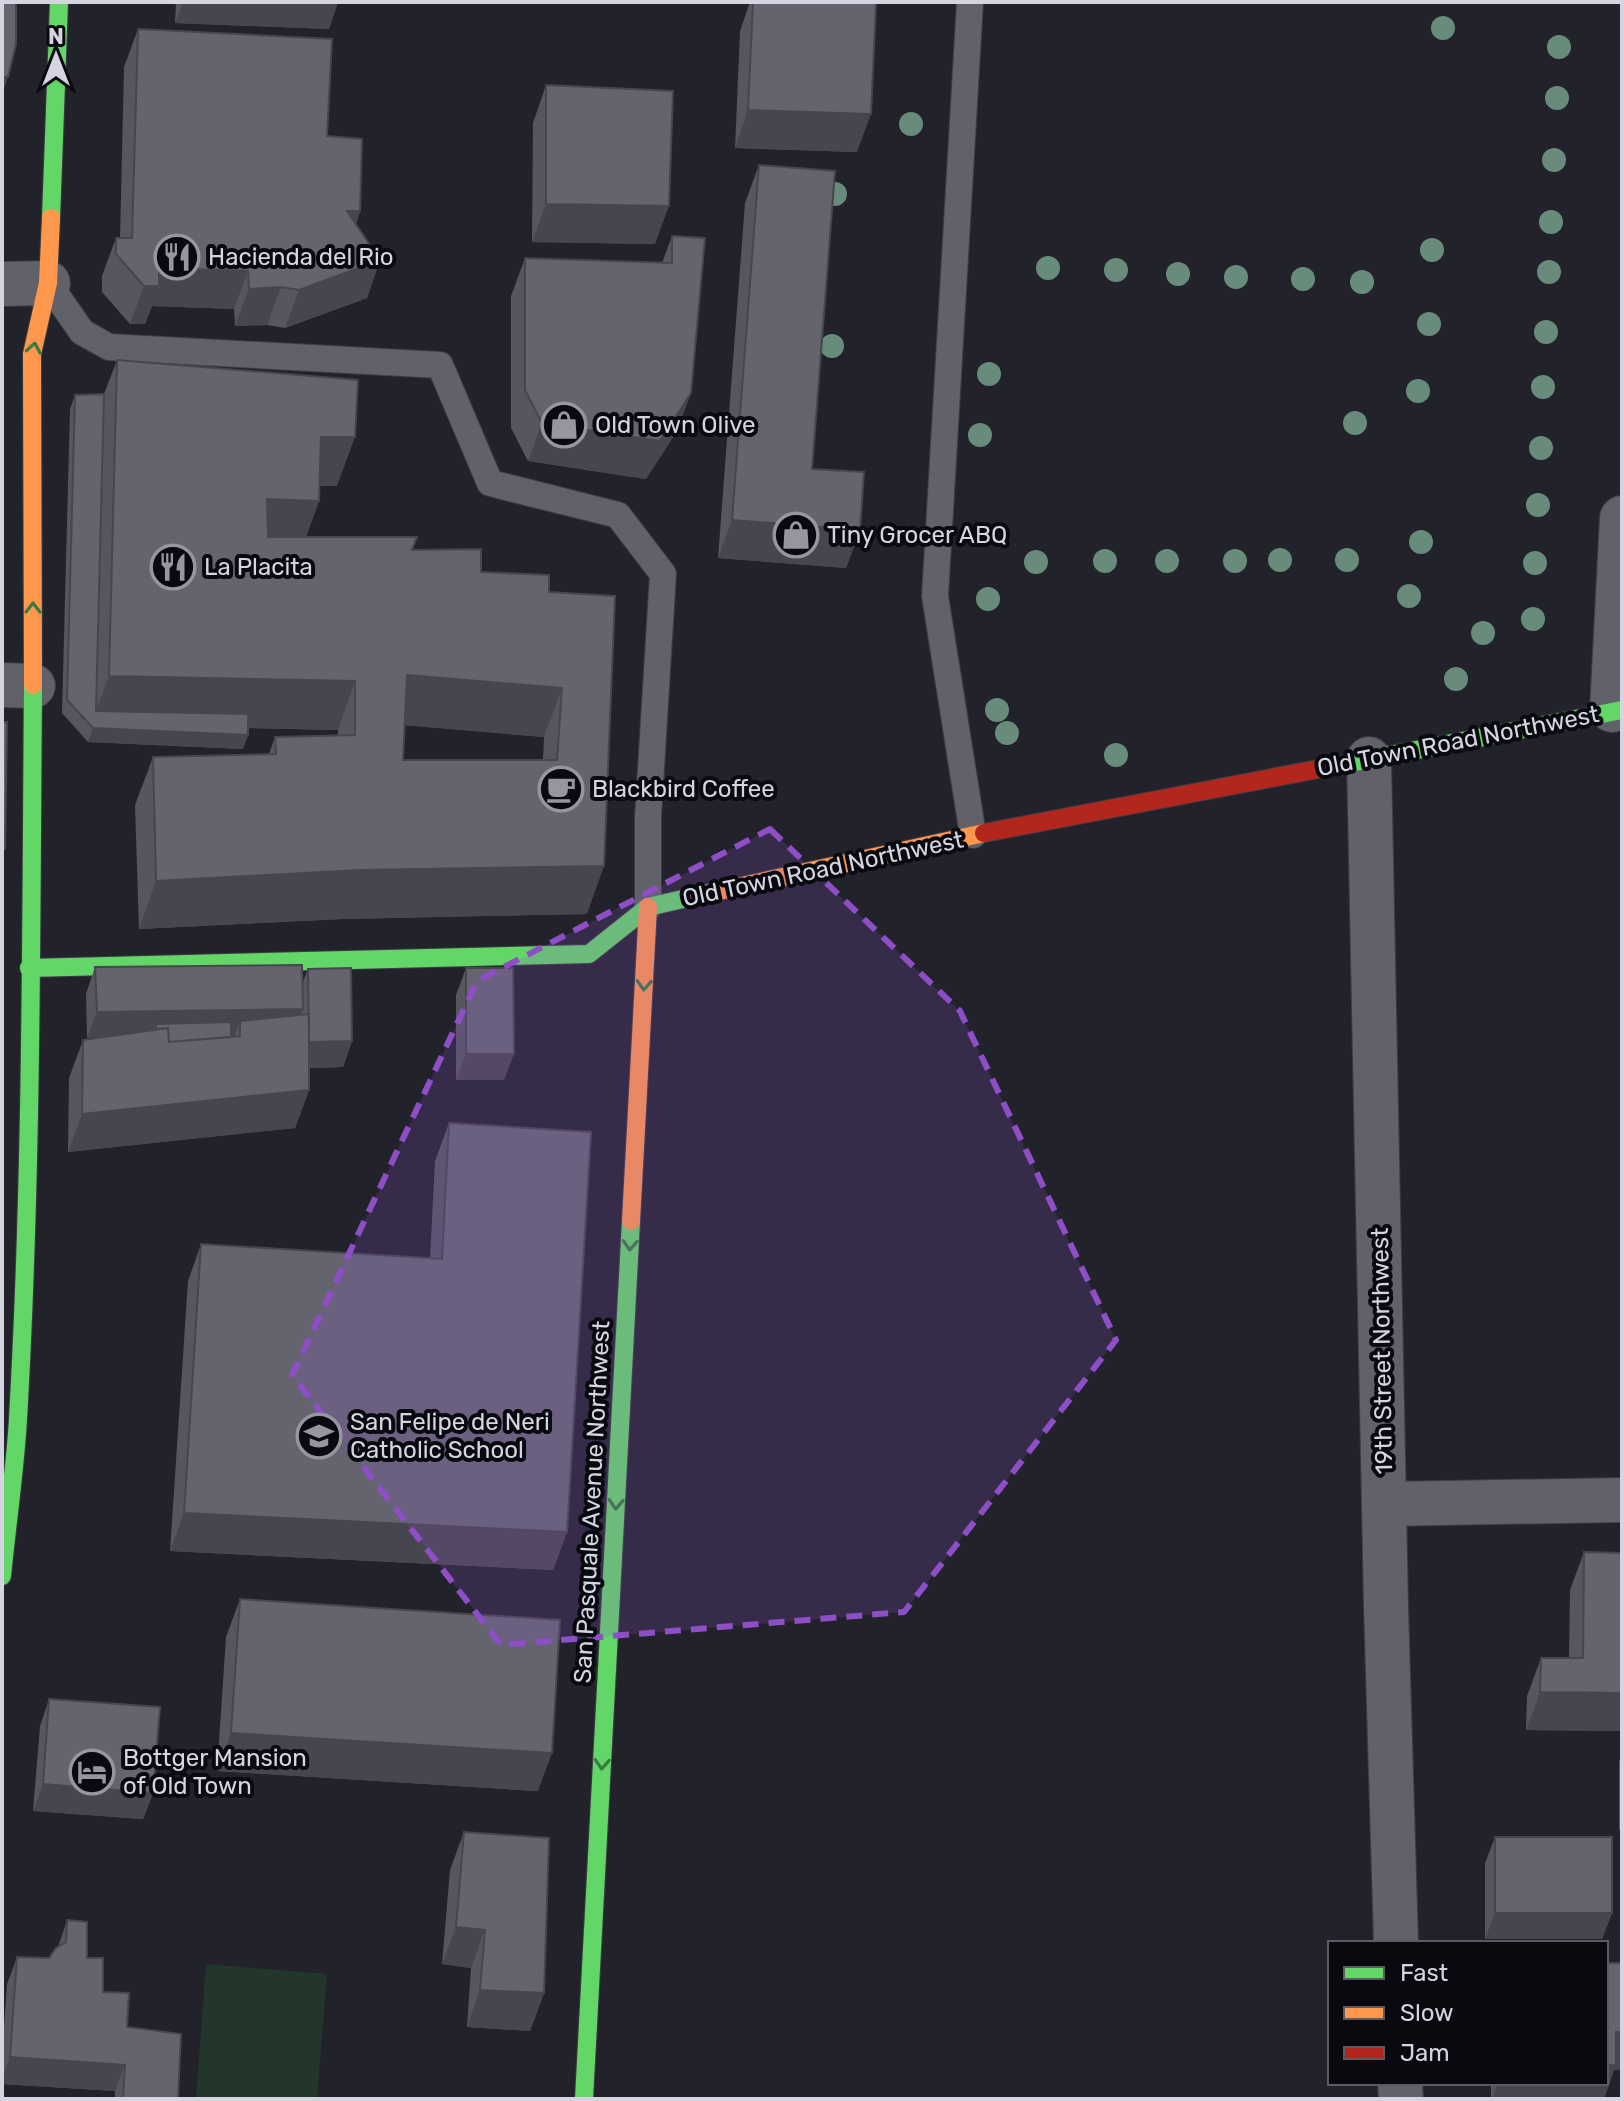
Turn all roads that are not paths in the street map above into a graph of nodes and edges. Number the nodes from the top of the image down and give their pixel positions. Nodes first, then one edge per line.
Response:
1 (59, 2) edge
2 (970, 2) edge
3 (48, 283) junction
4 (2, 284) edge
5 (1622, 518) edge
6 (18, 685) edge
7 (1617, 710) edge
8 (1369, 759) junction
9 (973, 835) junction
10 (648, 907) junction
11 (20, 985) edge
12 (15, 1156) edge
13 (13, 1286) edge
14 (10, 1421) edge
15 (1622, 1500) edge
16 (1384, 1504) junction
17 (2, 1576) edge
18 (1396, 1941) edge
19 (584, 2099) edge

1 - 3 street
2 - 9 lane
3 - 4 street
6 -> 3 street
3 - 10 lane
5 - 7 street
6 - 11 street
7 - 8 street, Old Town Road Northwest
8 - 9 street, Old Town Road Northwest
8 - 16 street, 19th Street Northwest
9 - 10 street, Old Town Road Northwest
10 - 11 street, Old Town Road Northwest
10 -> 19 street, San Pasquale Avenue Northwest
11 - 12 street
12 - 13 street
13 - 14 street
14 - 17 street
15 - 16 street
16 - 18 street, 19th Street Northwest

